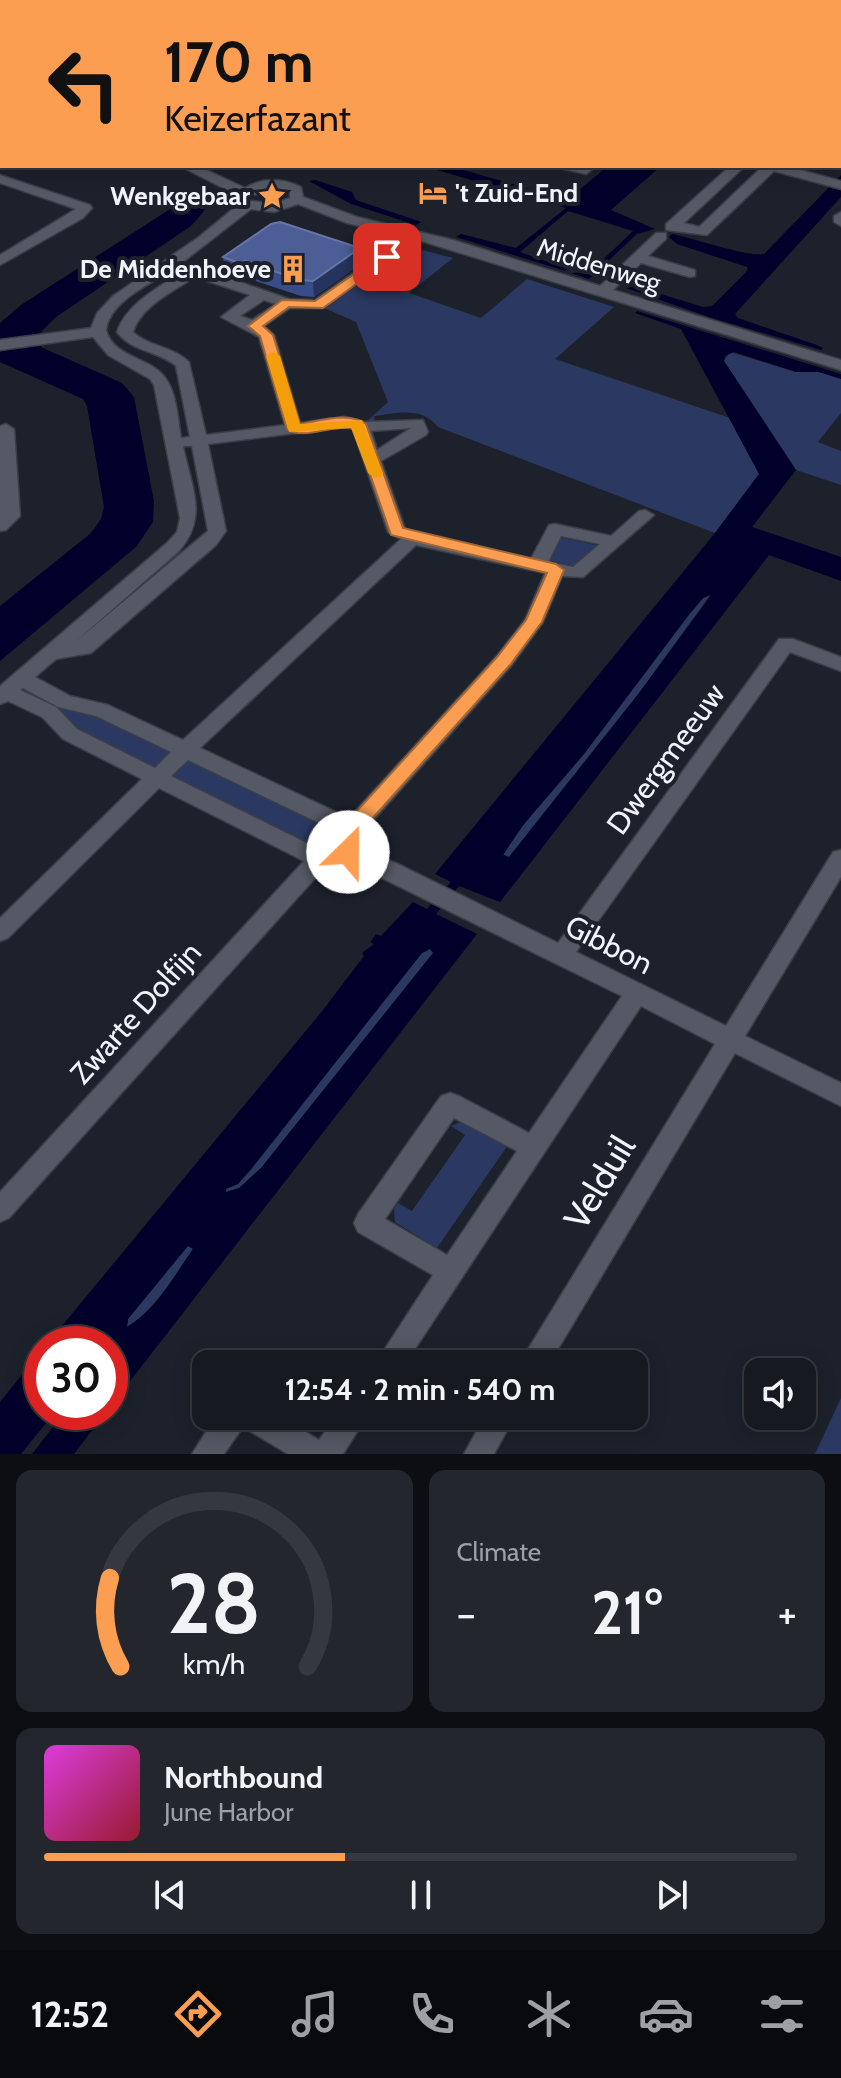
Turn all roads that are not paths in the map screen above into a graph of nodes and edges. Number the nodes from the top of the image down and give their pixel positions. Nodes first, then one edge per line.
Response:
1 (192, 168) edge
2 (283, 168) edge
3 (566, 168) edge
4 (588, 168) edge
5 (736, 168) edge
6 (769, 168) edge
7 (778, 168) edge
8 (0, 179) edge
9 (274, 183) junction
10 (836, 184) edge
11 (254, 198) junction
12 (292, 202) junction
13 (669, 229) junction
14 (416, 235) junction
15 (639, 258) junction
16 (1, 260) edge
17 (172, 263) junction
18 (194, 271) junction
19 (690, 273) dead end
20 (603, 291) junction
21 (261, 295) junction
22 (287, 303) junction
23 (254, 326) junction
24 (98, 332) junction
25 (0, 345) edge
26 (841, 365) edge
27 (361, 427) junction
28 (2, 429) edge
29 (294, 429) junction
30 (198, 441) junction
31 (175, 444) junction
32 (371, 460) junction
33 (6, 502) edge
34 (645, 515) dead end
35 (0, 526) edge
36 (413, 538) junction
37 (614, 542) junction
38 (546, 568) junction
39 (52, 653) junction
40 (841, 664) edge
41 (10, 689) edge
42 (186, 749) junction
43 (159, 777) junction
44 (352, 829) junction
45 (348, 852) junction
46 (841, 858) edge
47 (319, 859) junction
48 (0, 932) edge
49 (561, 956) junction
50 (636, 994) junction
51 (729, 1039) junction
52 (841, 1095) edge
53 (534, 1148) junction
54 (0, 1210) edge
55 (452, 1272) junction
56 (399, 1350) edge
57 (541, 1350) edge
58 (224, 1430) edge
59 (275, 1430) edge
60 (343, 1430) edge
61 (493, 1430) edge
62 (206, 1454) edge
63 (315, 1454) edge
64 (326, 1454) edge
65 (478, 1454) edge

1 - 11 street
2 - 9 street
3 - 4 street
5 - 13 street
6 - 13 street
7 - 10 street
8 - 16 street
9 - 11 street
9 - 12 street
11 - 12 street
11 - 17 street
12 - 14 street, Middenweg
13 - 15 street
14 - 20 street, Middenweg
14 - 22 street
15 - 19 street
15 - 20 street
17 - 18 street
17 - 24 street
18 - 21 street
18 - 30 street
20 - 26 street, Middenweg
21 - 22 street
21 - 23 street
22 - 23 street
23 - 29 street
24 - 25 street
24 - 31 street
27 - 29 street
27 - 32 street
27 - 32 street
28 - 33 street
29 - 30 street
30 - 31 street
30 - 39 street
31 - 39 street
32 - 36 street
33 - 35 street
34 - 37 street
36 - 38 street
36 - 42 street
37 - 38 street
37 - 38 street
38 - 44 street
39 - 41 street
40 - 49 street, Dwergmeeuw
41 - 42 street
41 - 43 street
42 - 43 street
42 - 44 street
43 - 47 street
43 - 48 street
44 - 45 street
45 - 47 street
45 - 49 street, Gibbon
46 - 51 street, Velduil
47 - 54 street, Zwarte Dolfijn
49 - 50 street, Gibbon
50 - 51 street, Gibbon
50 - 53 street
51 - 52 street, Gibbon
51 - 57 street, Velduil
53 - 55 street
53 - 55 street
55 - 56 street
58 - 62 street
59 - 63 street
60 - 64 street
61 - 65 street

